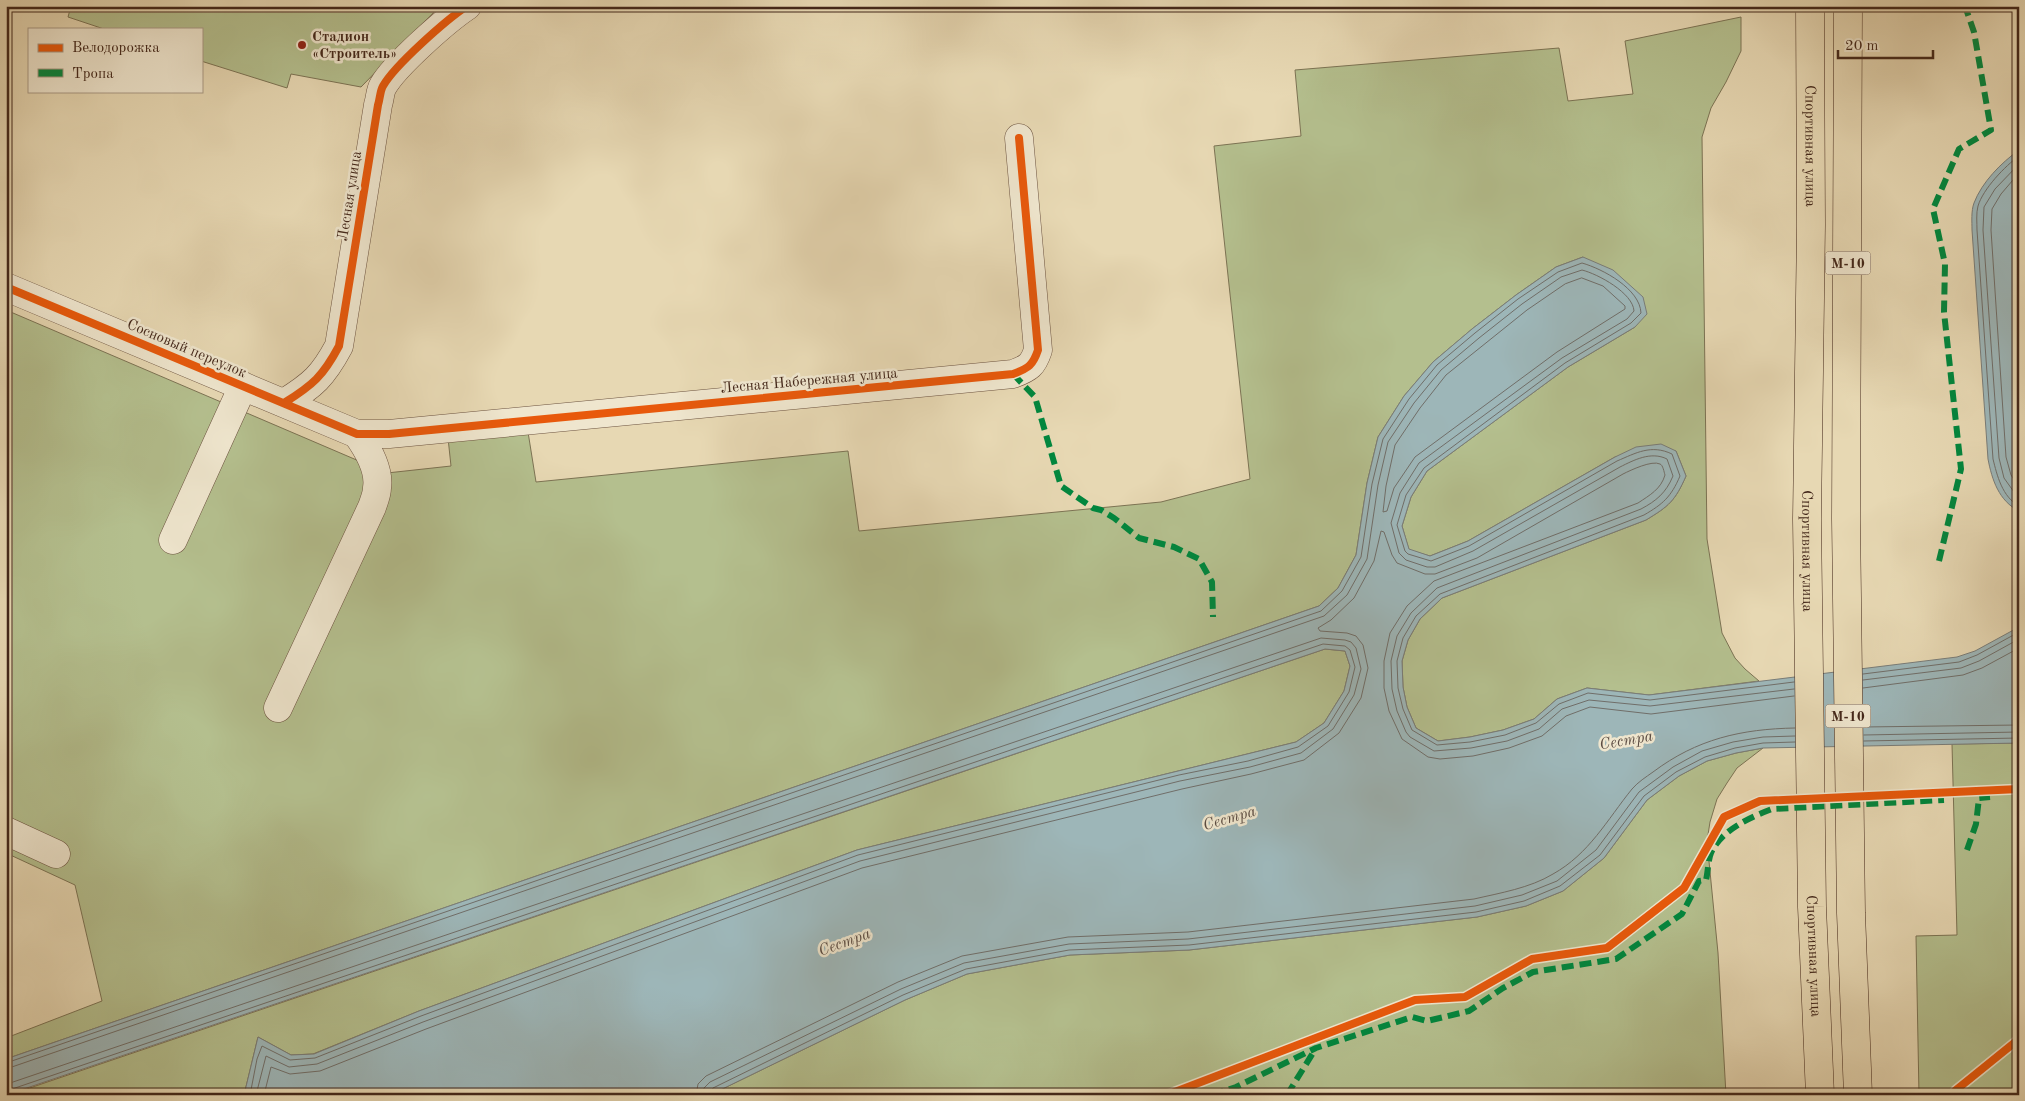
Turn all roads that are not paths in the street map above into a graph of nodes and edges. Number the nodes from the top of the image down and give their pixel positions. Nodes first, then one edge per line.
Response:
1 (468, 6) edge
2 (1810, 6) edge
3 (1848, 6) edge
4 (1019, 138) dead end
5 (6, 287) edge
6 (244, 386) junction
7 (284, 403) junction
8 (357, 434) junction
9 (173, 540) dead end
10 (278, 708) dead end
11 (6, 831) edge
12 (56, 854) dead end
13 (1820, 1095) edge
14 (1858, 1095) edge

1 - 7 street, Лесная улица
2 - 13 highway, Спортивная улица / М-10
3 - 14 highway, М-10
4 - 8 street, Лесная Набережная улица
5 - 6 street, Сосновый переулок
6 - 7 street, Сосновый переулок
6 - 9 street
7 - 8 street, Сосновый переулок
8 - 10 street
11 - 12 street

